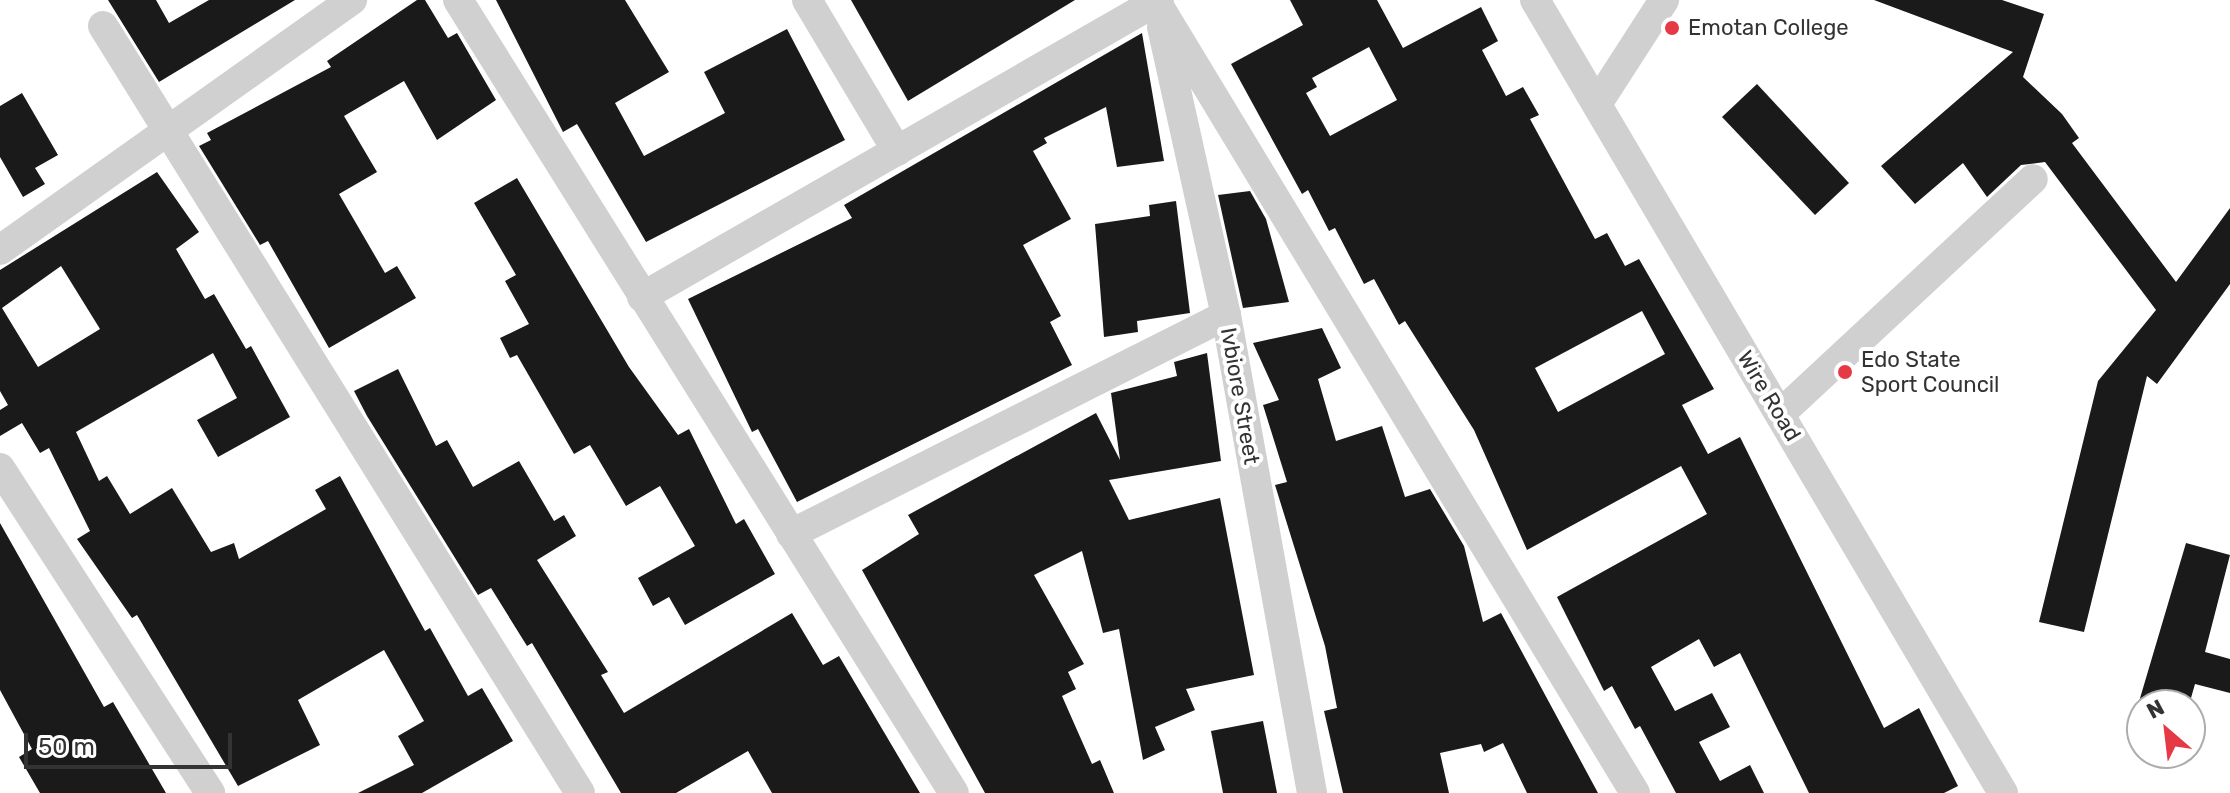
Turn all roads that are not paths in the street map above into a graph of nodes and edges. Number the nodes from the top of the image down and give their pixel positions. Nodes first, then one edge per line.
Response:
1 (352, 0) edge
2 (458, 0) edge
3 (807, 0) edge
4 (1535, 0) edge
5 (1664, 0) edge
6 (1157, 1) edge
7 (103, 26) dead end
8 (1597, 104) junction
9 (168, 130) junction
10 (897, 151) junction
11 (2033, 179) dead end
12 (0, 250) edge
13 (642, 297) junction
14 (1226, 315) junction
15 (1780, 414) junction
16 (0, 468) edge
17 (791, 534) junction
18 (210, 793) edge
19 (580, 793) edge
20 (954, 793) edge
21 (1312, 793) edge
22 (1635, 793) edge
23 (2003, 793) edge

1 - 9 street
2 - 13 street
3 - 10 street
4 - 8 street, Wire Road
5 - 8 street
6 - 10 street
6 - 14 street, Ivbiore Street
6 - 22 street
7 - 9 street
8 - 15 street, Wire Road
9 - 12 street
9 - 19 street
10 - 13 street
11 - 15 street
13 - 17 street
14 - 17 street
14 - 21 street, Ivbiore Street
15 - 23 street, Wire Road
16 - 18 street
17 - 20 street

